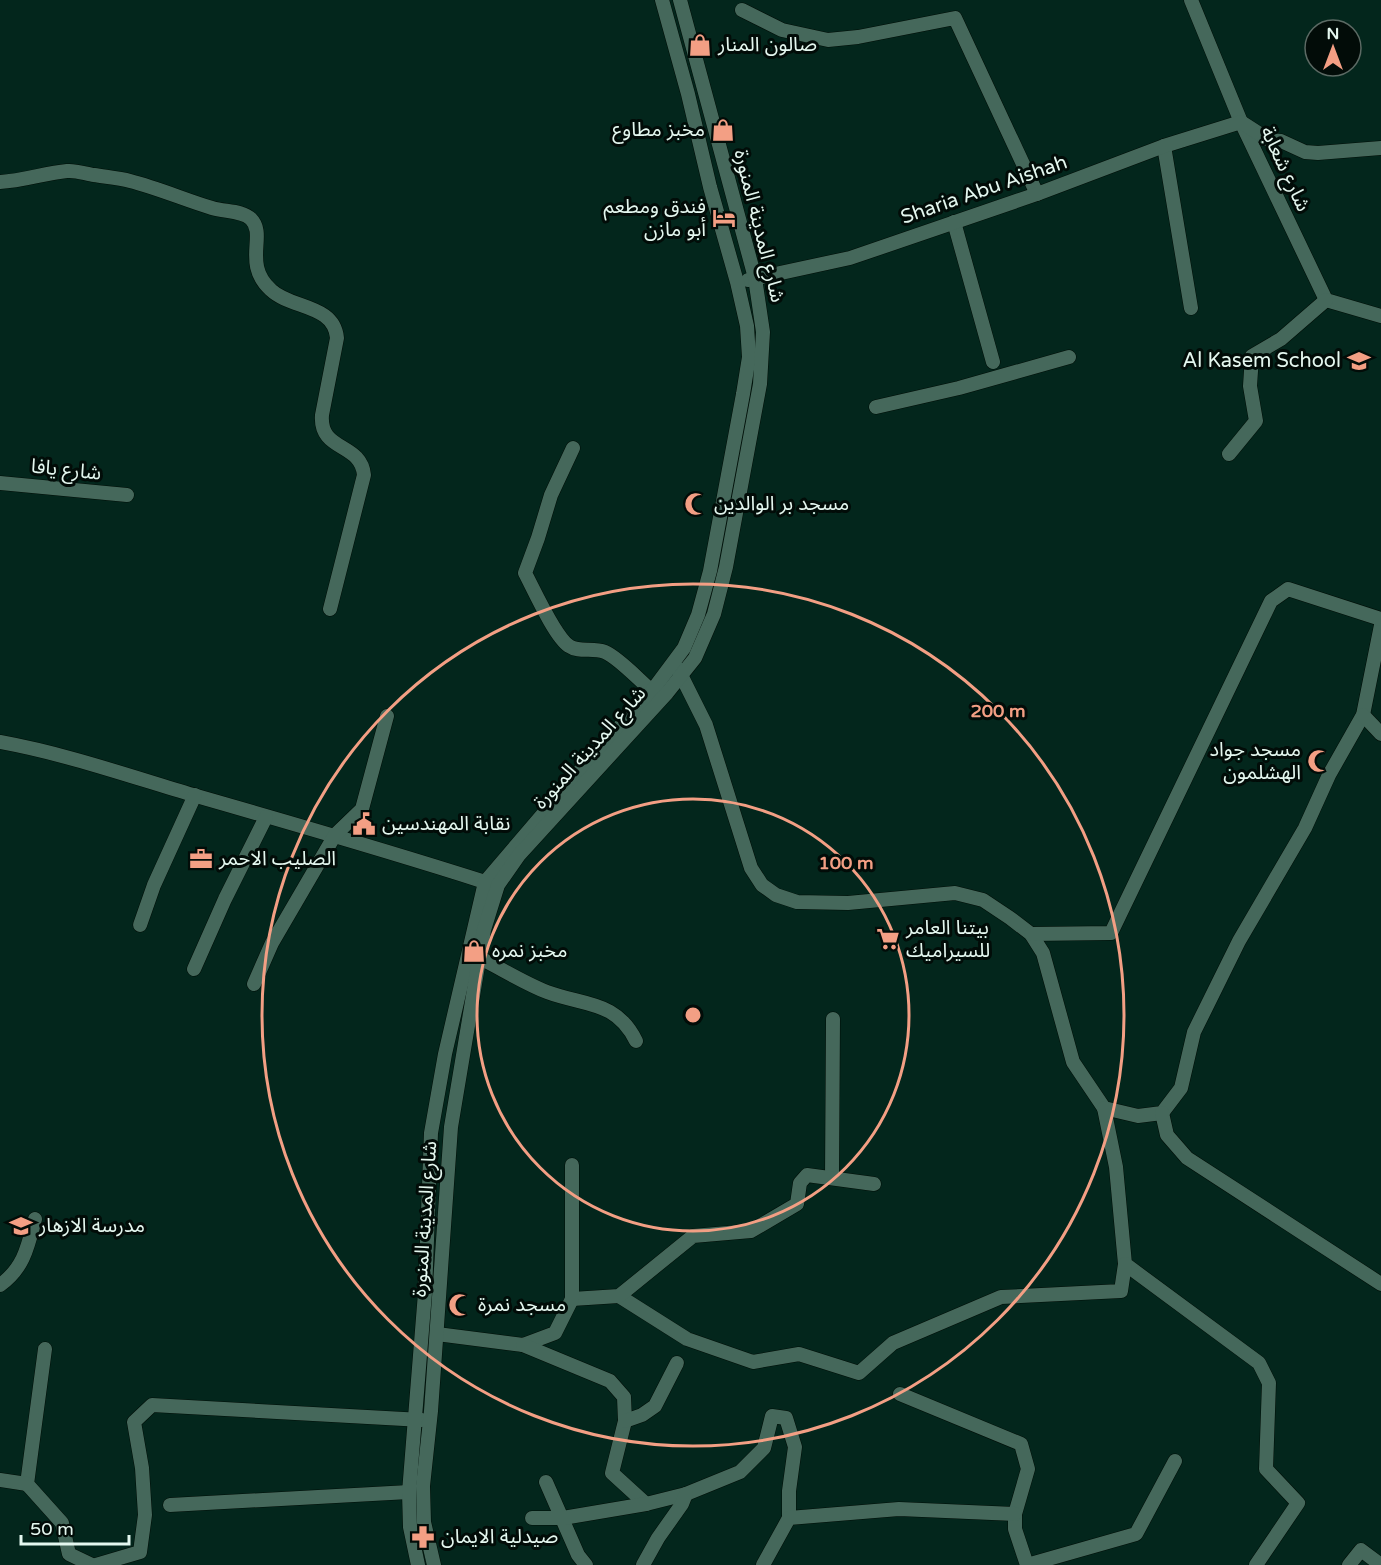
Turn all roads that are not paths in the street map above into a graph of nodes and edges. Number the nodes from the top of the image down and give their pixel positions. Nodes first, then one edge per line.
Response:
1 (662, 0) edge
2 (680, 0) edge
3 (1191, 0) edge
4 (742, 10) dead end
5 (1241, 122) junction
6 (1164, 146) junction
7 (1381, 147) edge
8 (0, 182) edge
9 (1037, 194) junction
10 (954, 222) junction
11 (755, 278) junction
12 (737, 282) junction
13 (1326, 300) junction
14 (1191, 308) dead end
15 (1381, 316) edge
16 (1069, 357) dead end
17 (993, 362) dead end
18 (876, 408) dead end
19 (573, 448) dead end
20 (1229, 454) dead end
21 (0, 483) edge
22 (128, 495) dead end
23 (330, 609) dead end
24 (1381, 619) edge
25 (1381, 625) edge
26 (674, 661) junction
27 (681, 675) junction
28 (652, 691) junction
29 (1363, 715) junction
30 (387, 716) dead end
31 (1381, 734) edge
32 (0, 742) edge
33 (195, 795) junction
34 (266, 816) junction
35 (335, 835) junction
36 (485, 882) junction
37 (140, 925) dead end
38 (1031, 934) junction
39 (480, 958) junction
40 (194, 969) dead end
41 (254, 984) dead end
42 (833, 1019) dead end
43 (636, 1041) dead end
44 (1104, 1108) junction
45 (1162, 1113) junction
46 (572, 1165) dead end
47 (832, 1178) junction
48 (873, 1184) dead end
49 (34, 1219) dead end
50 (1125, 1264) junction
51 (1381, 1284) edge
52 (0, 1285) edge
53 (619, 1296) junction
54 (572, 1299) junction
55 (437, 1334) junction
56 (523, 1345) junction
57 (45, 1349) dead end
58 (677, 1362) dead end
59 (900, 1394) dead end
60 (414, 1420) junction
61 (430, 1421) junction
62 (625, 1421) junction
63 (1175, 1461) dead end
64 (0, 1480) edge
65 (546, 1482) dead end
66 (27, 1484) junction
67 (409, 1492) junction
68 (686, 1494) junction
69 (646, 1504) junction
70 (170, 1505) dead end
71 (1015, 1514) junction
72 (532, 1518) dead end
73 (563, 1518) junction
74 (789, 1518) junction
75 (94, 1565) edge
76 (418, 1565) edge
77 (434, 1565) edge
78 (586, 1565) edge
79 (643, 1565) edge
80 (764, 1565) edge
81 (1256, 1565) edge
82 (1349, 1565) edge
83 (1381, 1565) edge

1 - 12 street, شارع المدينة المنورة
2 - 11 street, شارع المدينة المنورة
3 - 5 street, شارع شعابة
4 - 9 street
5 - 6 street, Sharia Abu Aishah
5 - 7 street
5 - 13 street, شارع شعابة
6 - 9 street, Sharia Abu Aishah
6 - 14 street
8 - 23 street
9 - 10 street, Sharia Abu Aishah
10 - 11 street, Sharia Abu Aishah
10 - 17 street
11 - 12 street, Sharia Abu Aishah
11 - 27 street, شارع المدينة المنورة
12 - 26 street, شارع المدينة المنورة
13 - 15 street
13 - 20 street
16 - 18 street
19 - 28 street
21 - 22 street, شارع يافا
24 - 38 street
25 - 29 street
26 - 27 street
26 - 28 street, شارع المدينة المنورة
27 - 38 street
27 - 39 street, شارع المدينة المنورة
28 - 36 street, شارع المدينة المنورة
29 - 31 street
29 - 45 street
30 - 35 street
32 - 33 street
33 - 34 street
33 - 37 street
34 - 35 street
34 - 40 street
35 - 36 street
35 - 41 street
36 - 60 street, شارع المدينة المنورة
38 - 44 street
39 - 43 street
39 - 55 street, شارع المدينة المنورة
42 - 47 street
44 - 45 street
44 - 50 street
45 - 51 street
46 - 54 street
47 - 48 street
47 - 53 street
49 - 52 street
50 - 53 street
50 - 81 street
53 - 54 street
54 - 56 street
55 - 56 street
55 - 61 street, شارع المدينة المنورة
56 - 62 street
57 - 66 street
58 - 62 street
59 - 71 street
60 - 61 street
60 - 67 street, شارع المدينة المنورة
60 - 75 street
61 - 77 street, شارع المدينة المنورة
62 - 69 street
63 - 71 street
64 - 66 street
65 - 73 street
66 - 75 street
67 - 70 street
67 - 76 street, شارع المدينة المنورة
68 - 69 street
68 - 74 street
68 - 79 street
69 - 73 street
71 - 74 street
72 - 73 street
73 - 78 street
74 - 80 street
82 - 83 street

